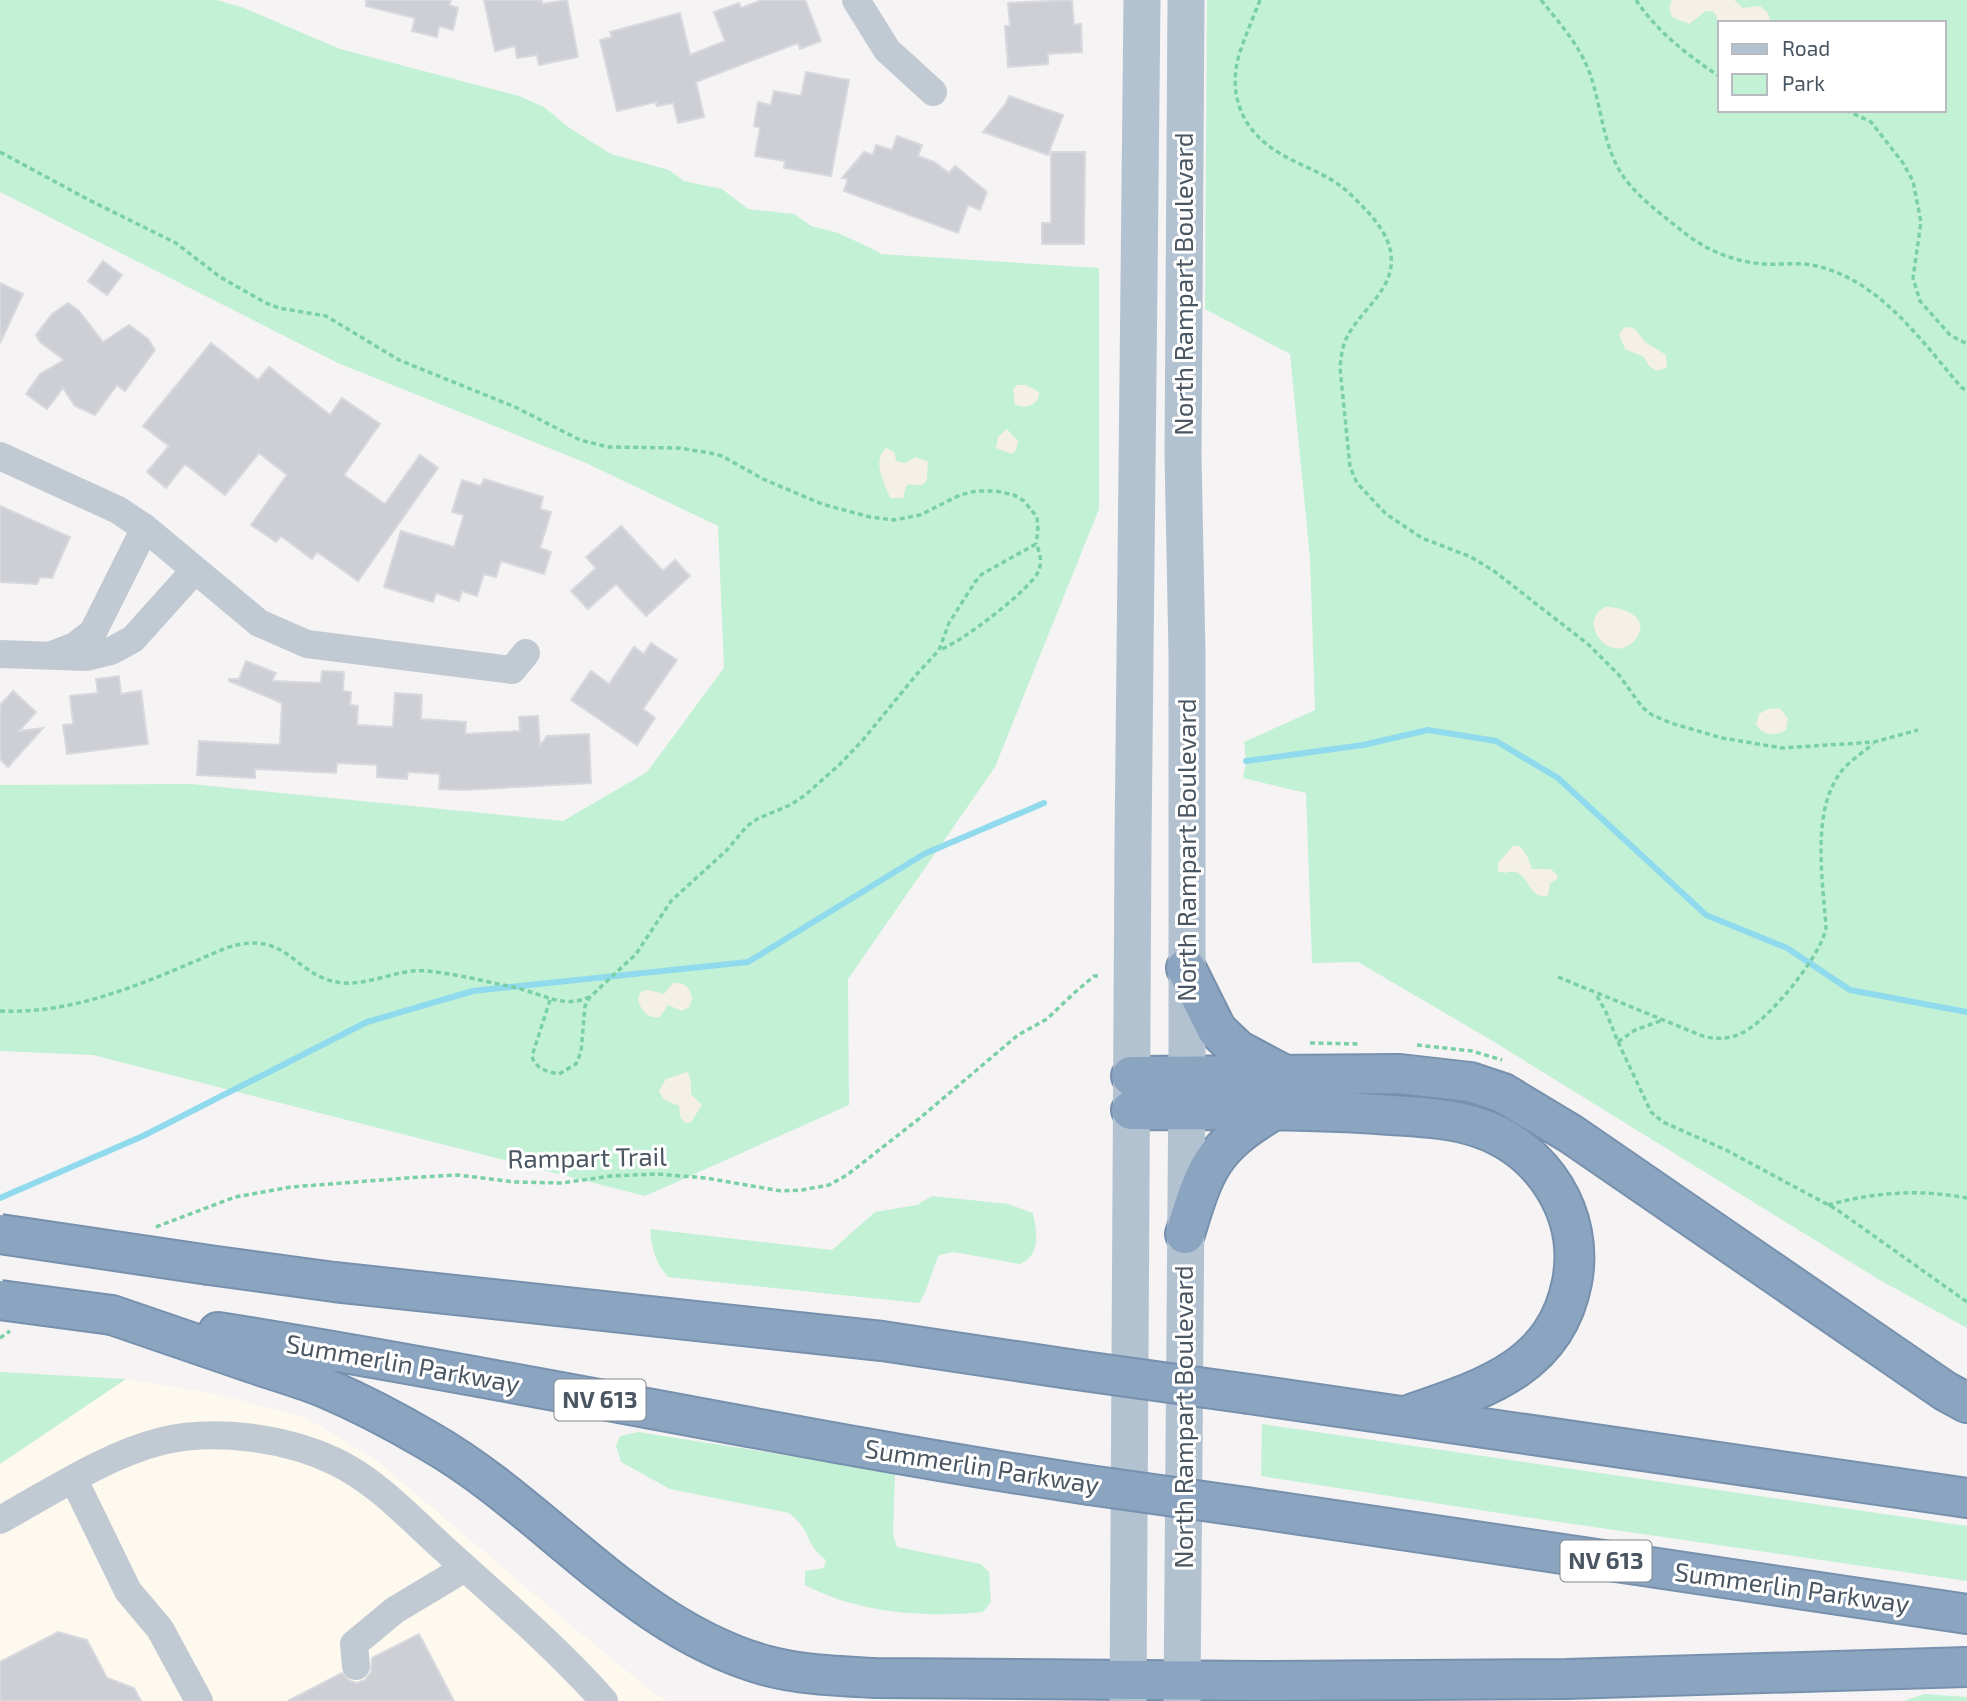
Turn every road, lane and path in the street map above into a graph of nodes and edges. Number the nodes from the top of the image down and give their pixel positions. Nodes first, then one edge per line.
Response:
1 (856, 0) edge
2 (1142, 0) edge
3 (1186, 0) edge
4 (1260, 0) edge
5 (1541, 0) edge
6 (1636, 0) edge
7 (1718, 76) edge
8 (933, 92) dead end
9 (1850, 112) edge
10 (0, 152) edge
11 (1967, 344) edge
12 (1967, 391) edge
13 (0, 456) edge
14 (145, 528) junction
15 (1036, 544) junction
16 (195, 570) junction
17 (939, 650) junction
18 (526, 653) dead end
19 (0, 654) edge
20 (32, 656) junction
21 (1918, 730) dead end
22 (1874, 743) junction
23 (1186, 968) junction
24 (1100, 976) dead end
25 (1558, 977) dead end
26 (1596, 995) junction
27 (590, 997) junction
28 (550, 1000) junction
29 (0, 1011) edge
30 (1663, 1020) junction
31 (1618, 1042) junction
32 (1283, 1074) junction
33 (1131, 1093) junction
34 (1186, 1093) junction
35 (1273, 1111) junction
36 (1967, 1198) edge
37 (1828, 1205) junction
38 (154, 1228) dead end
39 (0, 1234) edge
40 (1185, 1234) junction
41 (1967, 1302) edge
42 (6, 1315) edge
43 (112, 1315) junction
44 (0, 1338) edge
45 (1967, 1404) edge
46 (1405, 1416) junction
47 (74, 1480) junction
48 (1967, 1498) edge
49 (0, 1520) edge
50 (465, 1568) junction
51 (1967, 1615) edge
52 (356, 1666) dead end
53 (1967, 1667) edge
54 (1006, 1678) junction
55 (1128, 1690) edge
56 (1182, 1690) edge
57 (1246, 1691) edge
58 (199, 1701) edge
59 (604, 1701) edge
60 (1065, 1701) edge

1 - 8 street
2 - 33 main road, North Rampart Boulevard
3 - 23 main road, North Rampart Boulevard
4 - 22 path
5 - 12 path
6 - 7 path
9 - 11 path
10 - 15 path
13 - 14 street
14 - 16 street
14 - 20 street
15 - 17 path
15 - 17 path
16 - 18 street
16 - 20 street
17 - 27 path
19 - 20 street
21 - 22 path
22 - 30 path
23 - 32 highway
23 - 34 main road, North Rampart Boulevard
24 - 38 path, Rampart Trail
25 - 26 path
26 - 30 path
26 - 31 path
27 - 28 path
27 - 28 path
28 - 29 path
30 - 31 path
31 - 37 path
32 - 34 highway
32 - 45 highway
33 - 34 highway
33 - 55 main road, North Rampart Boulevard
34 - 35 highway
34 - 40 main road, North Rampart Boulevard
35 - 40 highway
35 - 46 highway
36 - 37 path
37 - 41 path
39 - 46 highway, bridge
40 - 56 main road, North Rampart Boulevard
42 - 43 highway, Summerlin Parkway / NV 613, bridge
42 - 44 path
43 - 51 highway, Summerlin Parkway / NV 613, bridge
43 - 54 highway
46 - 48 highway
47 - 49 street
47 - 50 street
47 - 58 street
50 - 52 street
50 - 59 street
53 - 57 highway
54 - 55 highway
54 - 60 highway
55 - 56 highway
56 - 57 highway

